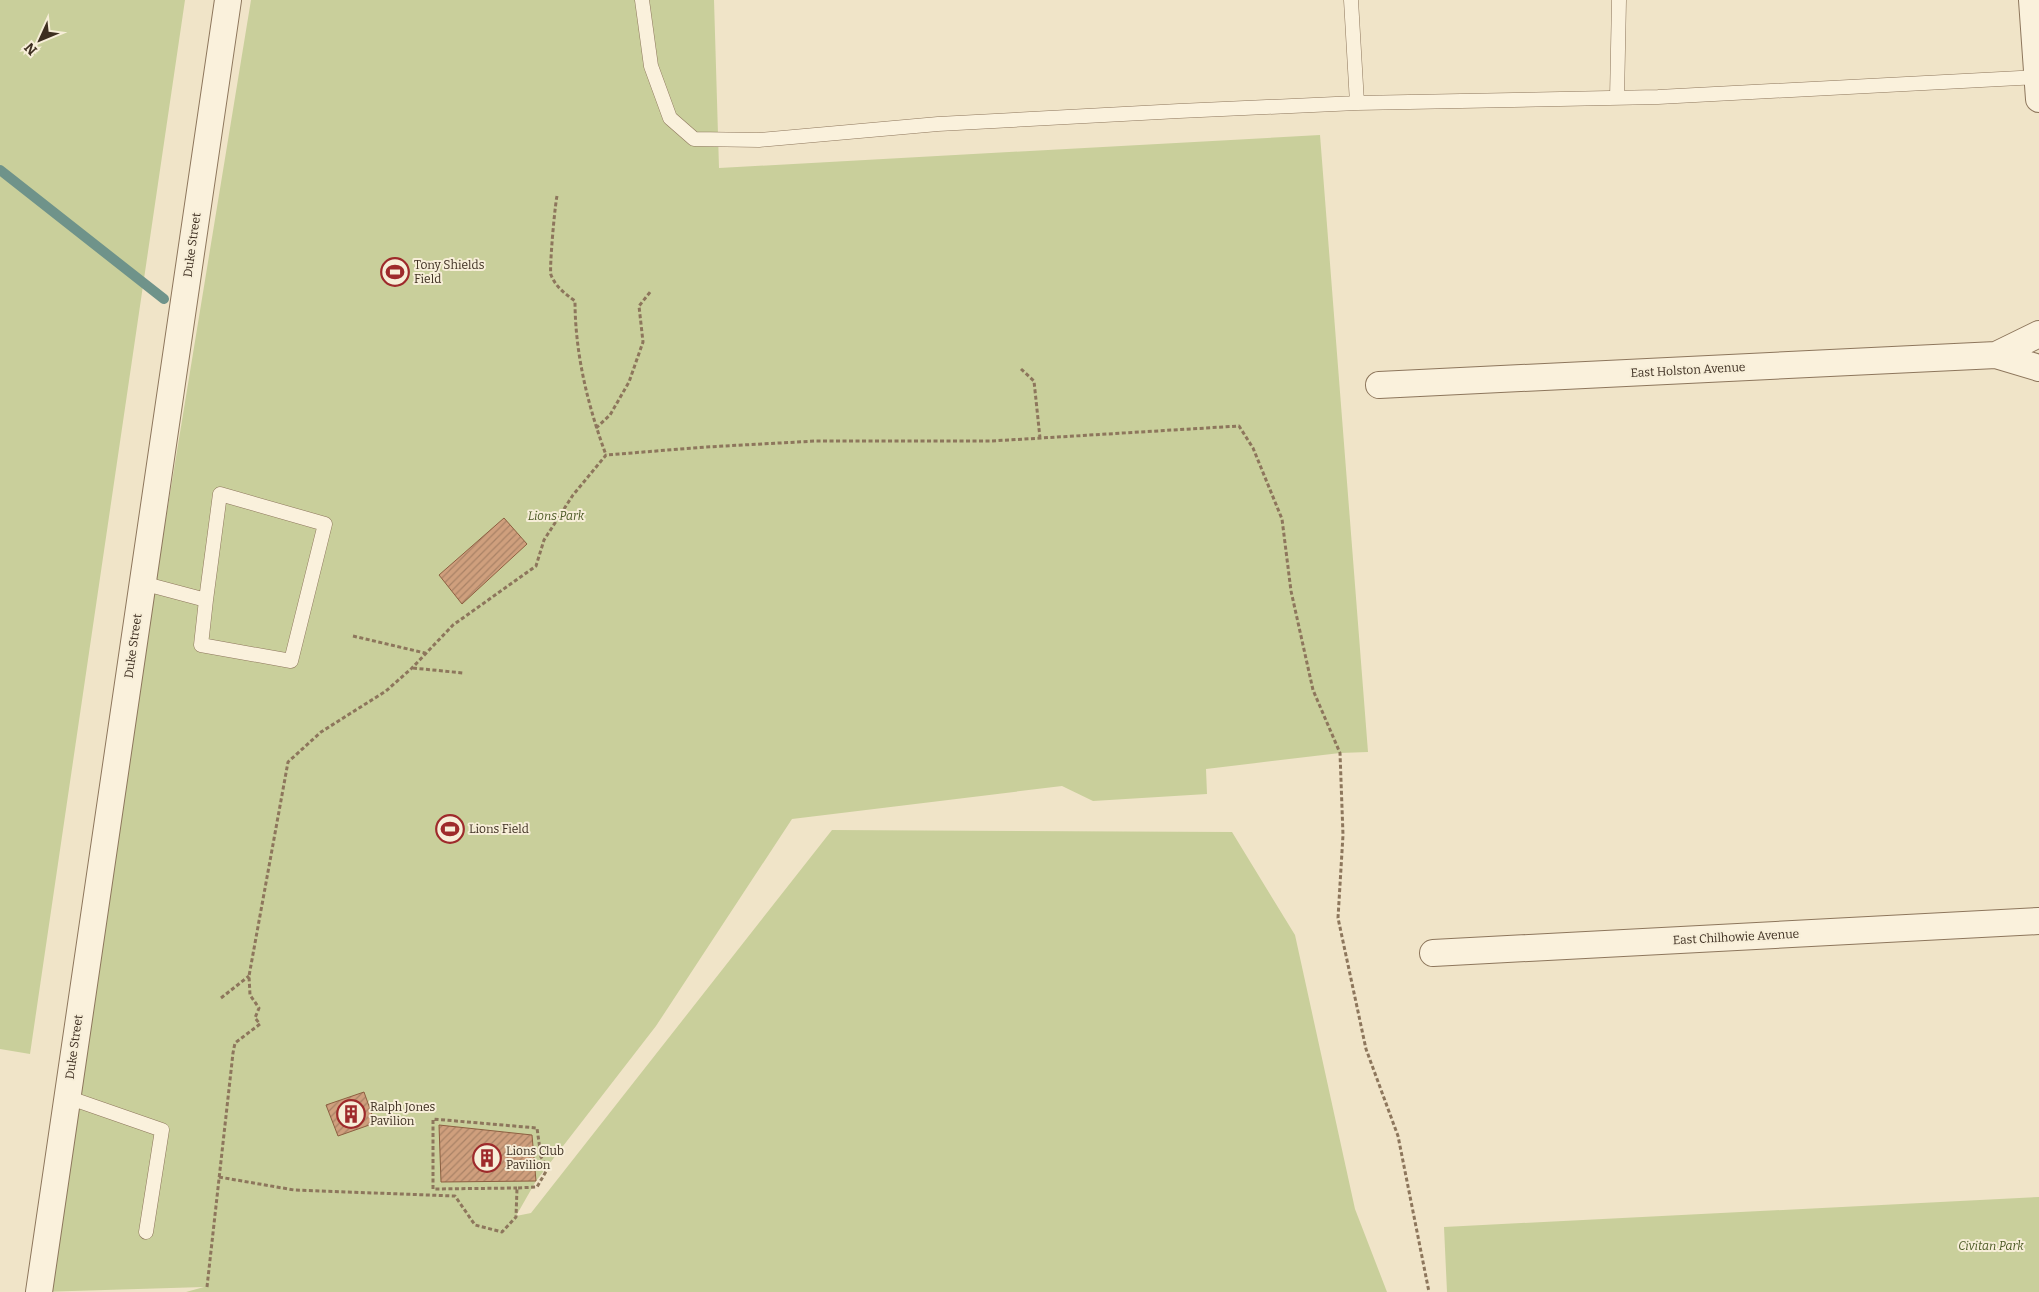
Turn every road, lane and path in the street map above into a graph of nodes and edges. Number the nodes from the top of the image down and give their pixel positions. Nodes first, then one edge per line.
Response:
1 (228, 0) edge
2 (642, 0) edge
3 (1351, 0) edge
4 (1619, 0) edge
5 (2032, 0) edge
6 (2038, 84) edge
7 (1617, 98) junction
8 (1357, 103) junction
9 (557, 196) dead end
10 (651, 290) dead end
11 (2039, 334) edge
12 (1996, 356) junction
13 (2039, 368) edge
14 (1021, 370) dead end
15 (1379, 385) dead end
16 (596, 428) junction
17 (1040, 438) junction
18 (606, 455) junction
19 (142, 583) junction
20 (206, 600) junction
21 (353, 636) dead end
22 (425, 653) junction
23 (412, 668) junction
24 (463, 673) dead end
25 (2039, 921) edge
26 (1433, 953) dead end
27 (249, 976) junction
28 (221, 998) dead end
29 (67, 1097) junction
30 (219, 1177) junction
31 (517, 1188) junction
32 (146, 1232) dead end
33 (207, 1287) dead end
34 (39, 1292) edge
35 (1429, 1292) edge

1 - 19 street, Duke Street
2 - 8 lane
3 - 8 lane
4 - 7 lane
5 - 6 street
6 - 7 lane
7 - 8 lane
9 - 16 path
10 - 16 path
11 - 12 street, East Holston Avenue
12 - 13 street, East Holston Avenue
12 - 15 street, East Holston Avenue
14 - 17 path
16 - 18 path
17 - 18 path
17 - 35 path
18 - 22 path
19 - 20 lane
19 - 29 street, Duke Street
20 - 20 lane
21 - 22 path
22 - 23 path
23 - 24 path
23 - 27 path
25 - 26 street, East Chilhowie Avenue
27 - 28 path
27 - 30 path
29 - 32 lane
29 - 34 street, Duke Street
30 - 31 path
30 - 33 path
31 - 31 path

